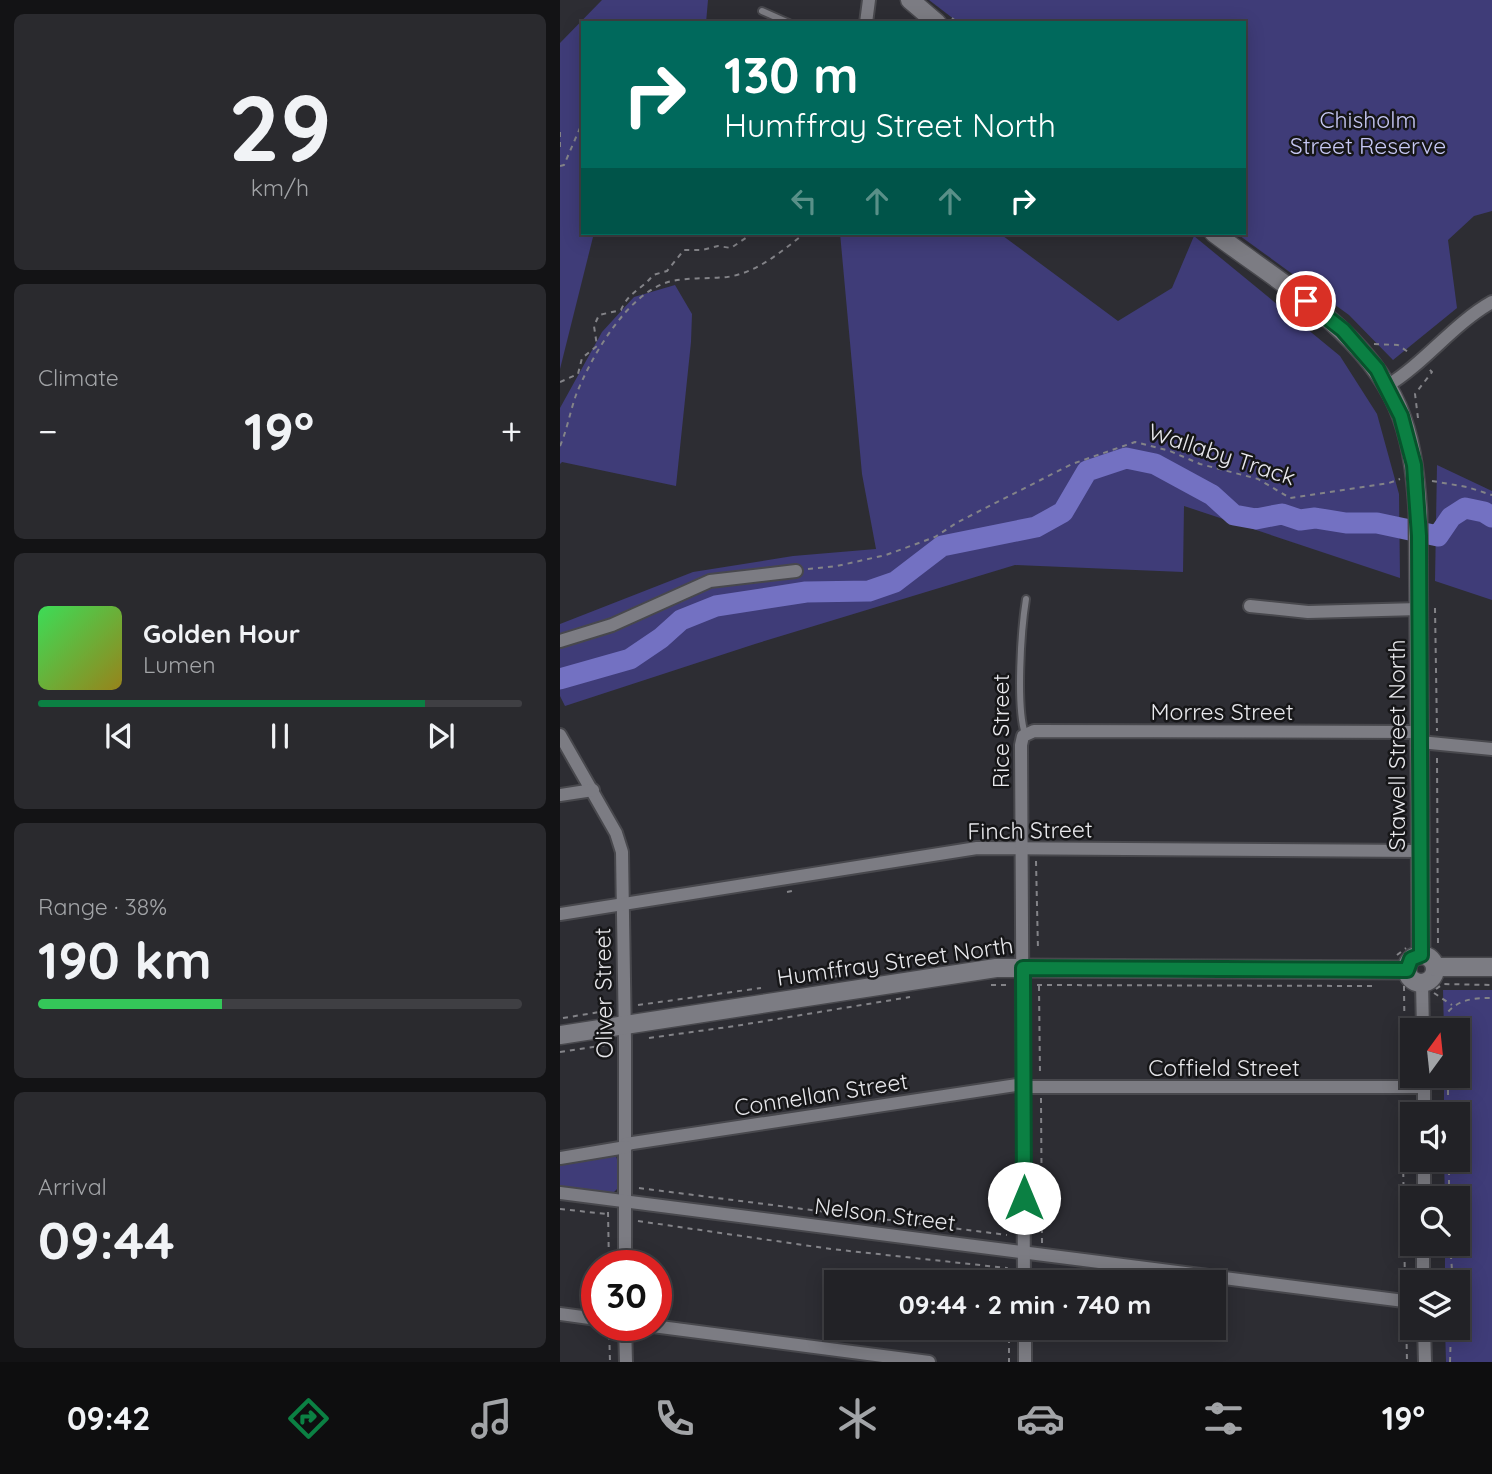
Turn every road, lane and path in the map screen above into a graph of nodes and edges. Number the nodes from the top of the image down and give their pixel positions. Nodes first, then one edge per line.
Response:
1 (869, 0) edge
2 (910, 0) edge
3 (762, 11) dead end
4 (784, 21) edge
5 (866, 21) edge
6 (935, 21) edge
7 (581, 126) edge
8 (560, 132) edge
9 (560, 152) edge
10 (560, 166) edge
11 (750, 235) edge
12 (802, 235) edge
13 (1217, 235) edge
14 (1492, 302) edge
15 (1375, 345) dead end
16 (1421, 362) junction
17 (560, 382) edge
18 (1387, 386) junction
19 (1418, 417) dead end
20 (560, 446) edge
21 (1416, 478) junction
22 (1492, 495) edge
23 (796, 571) joint
24 (1026, 599) dead end
25 (1250, 606) dead end
26 (1419, 609) junction
27 (560, 641) edge
28 (1025, 734) junction
29 (560, 735) edge
30 (1420, 737) junction
31 (1492, 749) edge
32 (593, 790) junction
33 (560, 795) edge
34 (1021, 849) junction
35 (1421, 851) junction
36 (1036, 860) dead end
37 (623, 904) junction
38 (560, 914) edge
39 (1038, 950) dead end
40 (1043, 953) dead end
41 (1429, 954) junction
42 (952, 959) dead end
43 (1492, 967) edge
44 (1025, 968) junction
45 (1414, 980) junction
46 (798, 982) dead end
47 (985, 985) dead end
48 (1039, 985) junction
49 (1492, 985) edge
50 (1379, 986) dead end
51 (759, 988) dead end
52 (1405, 992) junction
53 (921, 995) dead end
54 (1492, 998) edge
55 (1453, 1006) junction
56 (1405, 1018) edge
57 (1421, 1018) edge
58 (1447, 1018) edge
59 (560, 1019) edge
60 (625, 1025) junction
61 (560, 1035) edge
62 (560, 1052) edge
63 (1023, 1086) junction
64 (1041, 1087) junction
65 (1400, 1088) edge
66 (1406, 1088) edge
67 (626, 1145) junction
68 (560, 1158) edge
69 (639, 1188) dead end
70 (560, 1193) edge
71 (625, 1202) junction
72 (608, 1207) dead end
73 (560, 1209) edge
74 (608, 1214) junction
75 (637, 1221) dead end
76 (1007, 1235) dead end
77 (609, 1250) edge
78 (625, 1250) edge
79 (1024, 1253) junction
80 (1042, 1255) junction
81 (1007, 1270) edge
82 (1024, 1270) edge
83 (1408, 1270) edge
84 (1400, 1301) edge
85 (560, 1314) edge
86 (581, 1317) edge
87 (672, 1329) edge
88 (1009, 1340) edge
89 (1025, 1340) edge
90 (1408, 1340) edge
91 (1424, 1340) edge
92 (1451, 1340) edge
93 (610, 1341) edge
94 (625, 1341) edge
95 (610, 1362) edge
96 (625, 1362) edge
97 (929, 1362) edge
98 (1009, 1362) edge
99 (1025, 1362) edge
100 (1407, 1362) edge
101 (1425, 1362) edge
102 (1450, 1362) edge

1 - 5 street
2 - 6 street
3 - 4 lane
7 - 10 path
8 - 9 path
11 - 17 path
12 - 20 path
13 - 18 street, Stawell Street North
14 - 16 street
15 - 16 path
16 - 18 street
16 - 19 path
18 - 21 street, Stawell Street North
21 - 22 path, Wallaby Track
21 - 23 path, Wallaby Track
21 - 26 street, Stawell Street North
23 - 27 street
24 - 28 lane, Rice Street
25 - 26 street
26 - 30 street, Stawell Street North
28 - 30 street, Morres Street
28 - 34 street, Rice Street
29 - 32 street, Oliver Street
30 - 31 street, Morres Street
30 - 35 street, Stawell Street North
32 - 33 street
32 - 37 street, Oliver Street
34 - 35 street, Finch Street
34 - 37 street, Finch Street
34 - 44 street, Rice Street
35 - 41 street, Stawell Street North
36 - 39 path
37 - 38 street, Finch Street
37 - 60 street, Oliver Street
40 - 44 path
41 - 43 street
41 - 45 street
41 - 45 street
41 - 45 path
42 - 46 path
44 - 45 street, Humffray Street North
44 - 47 path
44 - 48 path
44 - 60 street, Humffray Street North
44 - 63 street, Rice Street
45 - 49 path
45 - 52 path
45 - 52 path
45 - 55 path
45 - 57 street
48 - 50 path
48 - 64 path
51 - 60 path
52 - 56 path
53 - 60 path
54 - 55 path
55 - 58 path
59 - 60 path
60 - 61 street, Humffray Street North
60 - 62 path
60 - 67 street, Oliver Street
63 - 64 street, Coffield Street
63 - 67 street, Connellan Street
63 - 79 street, Rice Street
64 - 65 street, Coffield Street
64 - 80 path
66 - 83 path
67 - 68 street, Connellan Street
67 - 71 street, Oliver Street
69 - 76 path
70 - 71 street, Nelson Street
71 - 78 street, Oliver Street
71 - 79 street, Nelson Street
72 - 74 path
73 - 74 path
74 - 77 path
75 - 81 path
79 - 80 street, Nelson Street
79 - 82 street, Rice Street
80 - 84 street, Nelson Street
85 - 86 street
87 - 97 street
88 - 98 path
89 - 99 street
90 - 100 path
91 - 101 street
92 - 102 path
93 - 95 path
94 - 96 street

